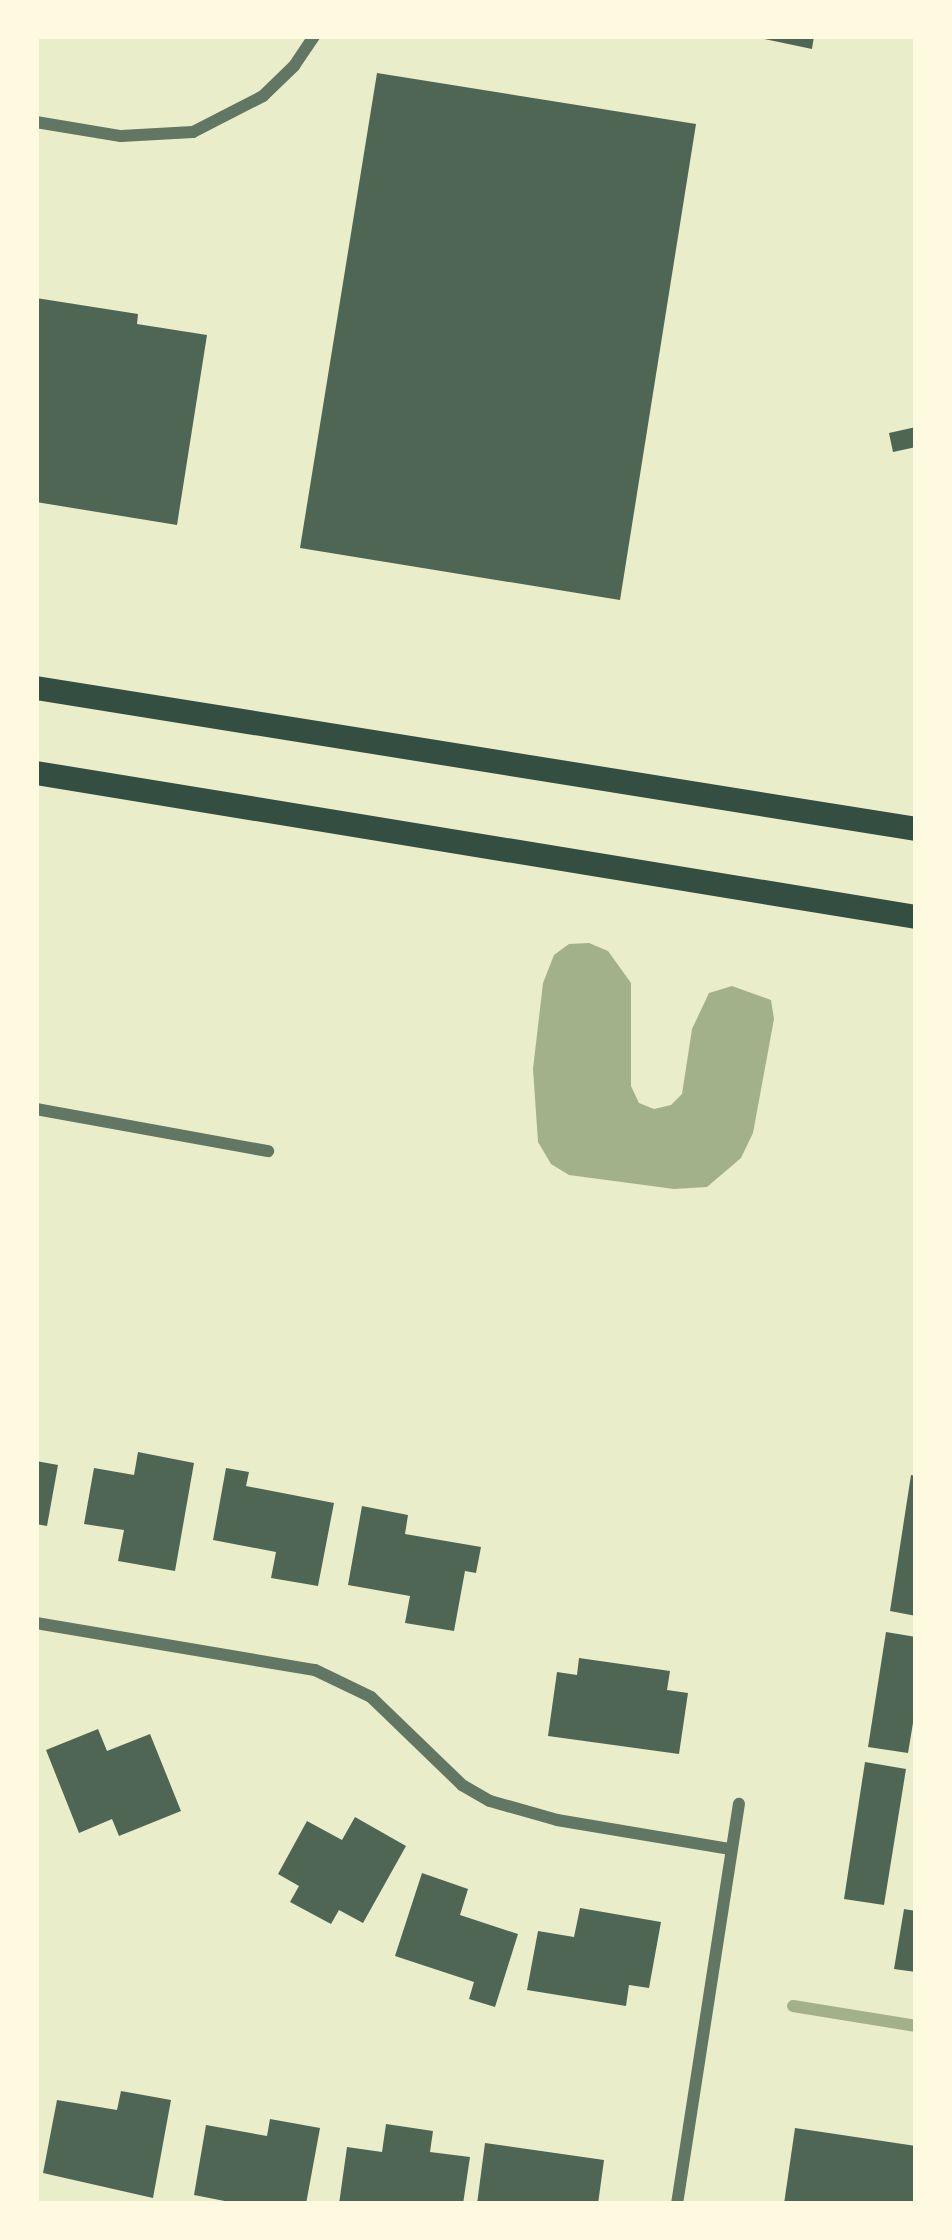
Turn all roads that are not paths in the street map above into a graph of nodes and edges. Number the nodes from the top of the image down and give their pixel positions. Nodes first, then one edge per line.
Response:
1 (314, 36) edge
2 (36, 122) edge
3 (36, 688) edge
4 (36, 773) edge
5 (916, 830) edge
6 (916, 916) edge
7 (36, 1109) edge
8 (268, 1151) dead end
9 (36, 1623) edge
10 (739, 1804) dead end
11 (731, 1850) junction
12 (676, 2204) edge

1 - 2 street
3 - 5 main road
4 - 6 main road
7 - 8 street
9 - 11 street
10 - 11 street
11 - 12 street

